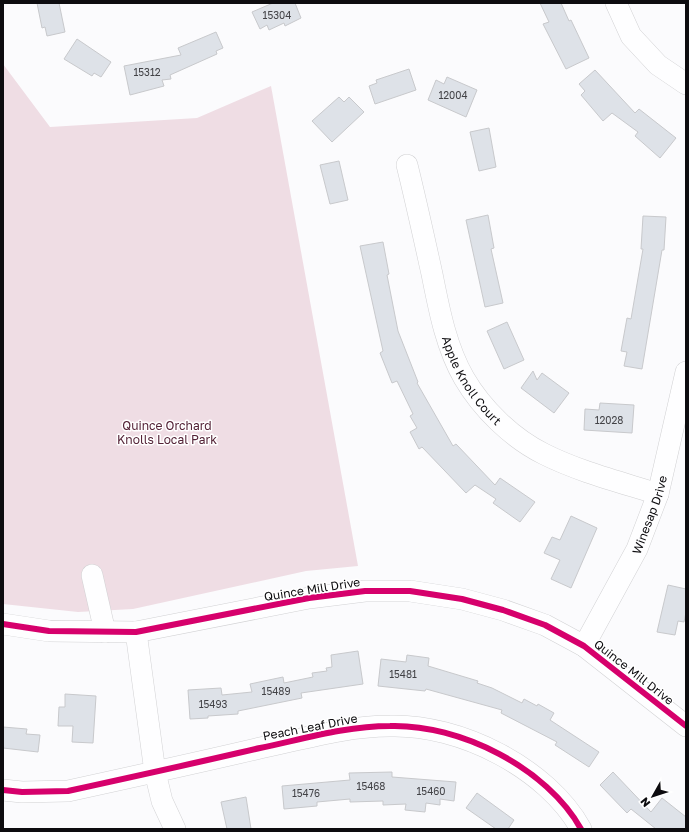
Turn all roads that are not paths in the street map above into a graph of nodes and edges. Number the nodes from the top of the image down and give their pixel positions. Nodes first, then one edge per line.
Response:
1 (616, 3) edge
2 (686, 84) edge
3 (407, 165) dead end
4 (686, 372) edge
5 (684, 394) edge
6 (658, 494) junction
7 (92, 576) dead end
8 (3, 624) edge
9 (105, 632) junction
10 (136, 632) junction
11 (584, 646) junction
12 (686, 726) edge
13 (155, 772) junction
14 (3, 790) edge
15 (175, 829) edge
16 (581, 829) edge

1 - 2 street
3 - 6 street, Apple Knoll Court
4 - 5 street, Winesap Drive
5 - 6 street, Winesap Drive
6 - 11 street, Winesap Drive
7 - 9 street
8 - 9 street, Quince Mill Drive
9 - 10 street, Quince Mill Drive
10 - 11 street, Quince Mill Drive
10 - 13 street
11 - 12 street, Quince Mill Drive
13 - 14 street, Peach Leaf Drive
13 - 15 street
13 - 16 street, Peach Leaf Drive

